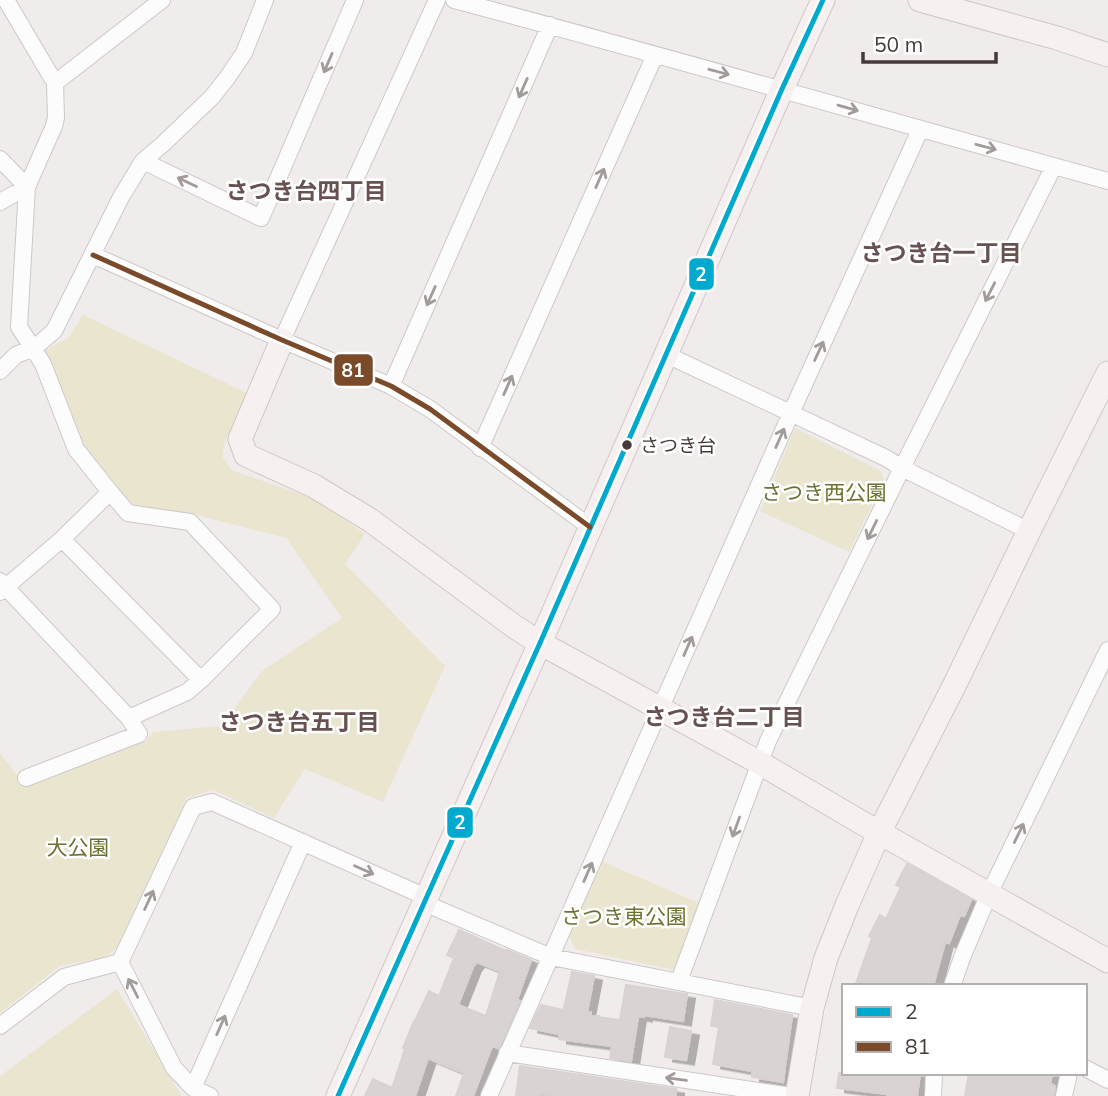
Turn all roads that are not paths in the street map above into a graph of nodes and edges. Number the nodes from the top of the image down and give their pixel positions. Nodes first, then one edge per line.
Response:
1 (6, 0) edge
2 (162, 0) edge
3 (265, 0) edge
4 (355, 0) edge
5 (437, 0) edge
6 (454, 0) edge
7 (823, 0) edge
8 (920, 0) edge
9 (550, 26) junction
10 (655, 55) junction
11 (1108, 55) edge
12 (55, 83) junction
13 (782, 89) junction
14 (920, 130) junction
15 (0, 159) edge
16 (143, 161) junction
17 (1054, 166) junction
18 (1108, 181) edge
19 (27, 187) junction
20 (0, 202) edge
21 (93, 254) junction
22 (282, 340) junction
23 (34, 348) junction
24 (665, 354) junction
25 (0, 371) edge
26 (391, 386) junction
27 (1105, 388) edge
28 (791, 413) junction
29 (480, 448) junction
30 (902, 468) junction
31 (110, 492) junction
32 (590, 527) junction
33 (1029, 531) junction
34 (62, 539) junction
35 (2, 587) edge
36 (540, 643) junction
37 (1108, 649) edge
38 (201, 680) junction
39 (660, 709) junction
40 (129, 718) junction
41 (760, 763) junction
42 (26, 778) dead end
43 (879, 833) junction
44 (303, 842) junction
45 (989, 894) junction
46 (425, 900) junction
47 (551, 957) junction
48 (1108, 961) edge
49 (120, 962) junction
50 (679, 981) junction
51 (953, 984) edge
52 (812, 1008) junction
53 (0, 1026) edge
54 (507, 1053) junction
55 (1087, 1069) edge
56 (934, 1075) edge
57 (1069, 1075) edge
58 (1108, 1080) edge
59 (193, 1088) junction
60 (210, 1096) edge
61 (338, 1096) edge
62 (488, 1096) edge
63 (792, 1096) edge
64 (797, 1096) edge
65 (933, 1096) edge
66 (1064, 1096) edge

1 - 12 street
2 - 12 street
3 - 16 street
4 -> 16 street
5 - 22 street
6 - 9 street
7 - 13 street
8 - 11 street
9 - 10 street
9 -> 26 street
10 -> 13 street
29 -> 10 street
12 - 19 street
13 -> 14 street
13 - 24 street
14 -> 17 street
28 -> 14 street
15 - 19 street
16 - 21 street
17 - 18 street
17 -> 30 street
19 - 20 street
19 - 23 street
21 - 22 street
21 - 23 street
22 - 26 street
22 - 36 street
23 - 25 street
23 - 31 street
24 - 28 street
24 - 32 street
26 - 29 street
27 - 33 street
28 - 30 street
39 -> 28 street
29 - 32 street
30 - 33 street
30 -> 41 street
31 - 34 street
31 - 38 street
32 - 36 street
33 - 43 street
34 - 35 street
34 - 38 street
35 - 40 street
36 - 39 street
36 - 46 street
45 -> 37 street
38 - 40 street
39 - 41 street
47 -> 39 street
40 - 42 street
41 - 43 street
41 -> 50 street
43 - 45 street
43 - 52 street
44 -> 46 street
49 -> 44 street
59 -> 44 street
45 - 48 street
45 - 51 street
46 - 47 street
46 - 61 street
47 - 50 street
47 - 54 street
49 - 53 street
59 -> 49 street
50 - 52 street
52 - 64 street
54 - 62 street
63 -> 54 street
55 - 58 street
56 - 65 street
57 - 66 street
59 - 60 street

